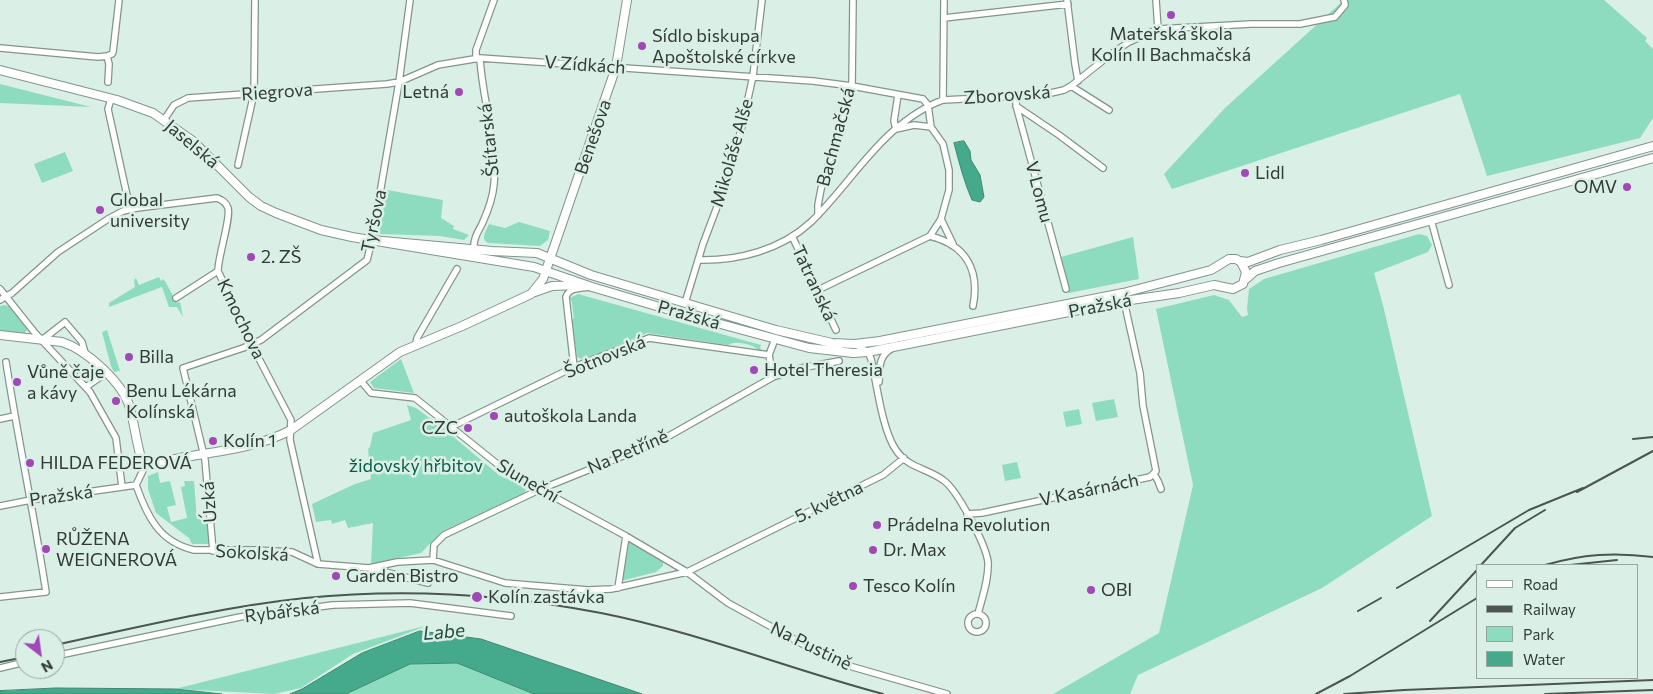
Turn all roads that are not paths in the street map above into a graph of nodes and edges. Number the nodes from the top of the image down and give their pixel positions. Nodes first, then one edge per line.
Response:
1 (119, 0) edge
2 (255, 0) edge
3 (410, 0) edge
4 (494, 0) edge
5 (627, 0) edge
6 (762, 0) edge
7 (853, 0) edge
8 (944, 0) edge
9 (1156, 0) edge
10 (1344, 0) edge
11 (1068, 2) edge
12 (944, 18) junction
13 (1158, 29) junction
14 (0, 48) edge
15 (107, 56) junction
16 (478, 58) junction
17 (616, 67) junction
18 (0, 70) edge
19 (752, 76) junction
20 (1078, 81) junction
21 (108, 82) dead end
22 (399, 82) junction
23 (852, 86) junction
24 (1071, 86) junction
25 (254, 93) junction
26 (898, 95) junction
27 (1015, 96) junction
28 (111, 99) junction
29 (943, 100) junction
30 (928, 105) junction
31 (1016, 106) junction
32 (1108, 110) dead end
33 (164, 120) junction
34 (931, 127) junction
35 (896, 129) junction
36 (1653, 146) edge
37 (1653, 158) edge
38 (238, 165) dead end
39 (1103, 168) dead end
40 (130, 209) junction
41 (818, 215) junction
42 (941, 219) junction
43 (1432, 220) junction
44 (792, 236) junction
45 (930, 236) junction
46 (372, 240) junction
47 (953, 244) junction
48 (474, 249) junction
49 (550, 259) junction
50 (698, 260) junction
51 (1236, 260) junction
52 (1219, 264) junction
53 (457, 269) dead end
54 (546, 270) junction
55 (218, 271) junction
56 (1245, 281) junction
57 (1449, 285) dead end
58 (590, 286) junction
59 (1224, 288) junction
60 (0, 289) edge
61 (1066, 289) dead end
62 (818, 290) junction
63 (531, 294) junction
64 (176, 298) dead end
65 (3, 299) edge
66 (1124, 301) junction
67 (685, 303) junction
68 (973, 306) dead end
69 (836, 330) dead end
70 (0, 335) edge
71 (775, 339) junction
72 (42, 340) junction
73 (880, 341) junction
74 (252, 344) junction
75 (416, 344) junction
76 (856, 344) junction
77 (892, 348) junction
78 (85, 352) junction
79 (868, 352) junction
80 (769, 355) junction
81 (839, 361) dead end
82 (6, 362) dead end
83 (574, 367) junction
84 (183, 368) joint
85 (106, 373) junction
86 (773, 377) junction
87 (360, 380) junction
88 (86, 387) junction
89 (879, 394) junction
90 (14, 416) junction
91 (0, 419) edge
92 (451, 427) junction
93 (291, 430) junction
94 (204, 454) junction
95 (904, 458) junction
96 (146, 462) junction
97 (1154, 474) junction
98 (136, 485) junction
99 (122, 487) junction
100 (541, 489) junction
101 (1161, 490) dead end
102 (32, 500) junction
103 (0, 506) edge
104 (967, 514) junction
105 (626, 536) junction
106 (212, 550) junction
107 (433, 560) junction
108 (318, 564) junction
109 (369, 568) junction
110 (687, 572) junction
111 (428, 583) dead end
112 (618, 588) junction
113 (0, 597) edge
114 (978, 614) dead end
115 (511, 616) dead end
116 (65, 654) edge
117 (15, 664) edge
118 (0, 668) edge
119 (948, 694) edge

1 - 15 street
2 - 25 street
3 - 22 street, Tyršova
4 - 16 street, Štítarská
5 - 17 street, Benešova
6 - 19 street, Mikoláše Alše
7 - 23 street, Bachmačská
8 - 12 street
9 - 13 street
10 - 13 street, Zborovská
11 - 12 street
11 - 20 street
12 - 29 street
13 - 20 street, Zborovská
14 - 15 street
15 - 21 street
16 - 17 street, V Zídkách
16 - 22 street, V Zídkách
16 - 48 street, Štítarská
17 - 19 street, V Zídkách
17 - 49 street, Benešova
18 - 28 street, Jaselská
19 - 23 street, V Zídkách
19 - 50 street, Mikoláše Alše
20 - 24 street, Zborovská
22 - 25 street, Riegrova
22 - 46 street, Tyršova
23 - 26 street, V Zídkách
23 - 41 street, Bachmačská
24 - 27 street, Zborovská
24 - 32 street
25 - 33 street, Riegrova
25 - 38 street
26 - 30 street, V Zídkách
26 - 35 street
27 - 29 street, Zborovská
27 - 31 street, V Lomu
28 - 33 street, Jaselská
28 - 40 street
29 - 30 street, Zborovská
30 - 34 street
30 - 35 street, Zborovská
31 - 39 street
31 - 61 street, V Lomu
33 - 46 street, Jaselská
34 - 35 street
34 - 42 street
35 - 41 street, Zborovská
36 - 51 street
37 - 43 street
40 - 55 street, Kmochova
40 - 65 street, Kmochova
41 - 44 street, Zborovská
42 - 45 street
42 - 47 street
43 - 56 street
43 - 57 street
44 - 50 street, Zborovská
44 - 62 street, Tatranská
45 - 47 street
45 - 62 street
46 - 48 street, Jaselská
46 - 54 street, Jaselská
46 - 74 street, Tyršova
47 - 68 street
48 - 49 street, Jaselská
49 - 54 street, Benešova
49 - 67 street, Pražská
50 - 67 street, Mikoláše Alše
51 - 52 street
51 - 56 street
52 - 59 street
52 - 73 street, Pražská
53 - 75 street
54 - 58 street, Pražská
54 - 63 street
55 - 64 street
55 - 74 street, Kmochova
56 - 59 street
58 - 63 street
58 - 71 street, Pražská
58 - 83 street
59 - 66 street, Pražská
60 - 65 street
62 - 69 street, Tatranská
63 - 75 street
65 - 72 street
66 - 77 street, Pražská
66 - 97 street, V Kasárnách
67 - 76 street, Pražská
70 - 72 street
71 - 79 street, Pražská
71 - 80 street
72 - 78 street
72 - 78 street
72 - 88 street
73 - 76 street, Pražská
73 - 79 street
74 - 84 street, Tyršova
74 - 93 street, Kmochova
75 - 87 street
76 - 79 street
77 - 79 street, Pražská
77 - 89 street
78 - 85 street
79 - 89 street
80 - 83 street, Šotnovská
80 - 86 street
81 - 86 street, Na Petříně
82 - 90 street
83 - 92 street, Šotnovská
84 - 94 street, Úzká
85 - 88 street
85 - 96 street
86 - 100 street, Na Petříně
87 - 92 street, Sluneční
87 - 93 street
88 - 99 street
89 - 95 street
90 - 91 street
90 - 102 street
92 - 100 street, Sluneční
93 - 94 street
93 - 108 street, Kmochova
94 - 96 street
94 - 106 street, Úzká
95 - 104 street
95 - 110 street, 5. května
96 - 98 street
97 - 101 street
97 - 104 street, V Kasárnách
98 - 99 street, Pražská
98 - 106 street, Sokolská
99 - 102 street, Pražská
100 - 105 street, Sluneční
100 - 107 street, Na Petříně
102 - 103 street, Pražská
102 - 113 street
104 - 114 street
105 - 110 street, Sluneční
105 - 112 street
106 - 108 street, Sokolská
107 - 109 street
107 - 112 street, 5. května
108 - 109 street, Sokolská
109 - 111 street, Sokolská
110 - 112 street, 5. května
110 - 119 street, Na Pustině
115 - 116 street, Rybářská
117 - 118 street

